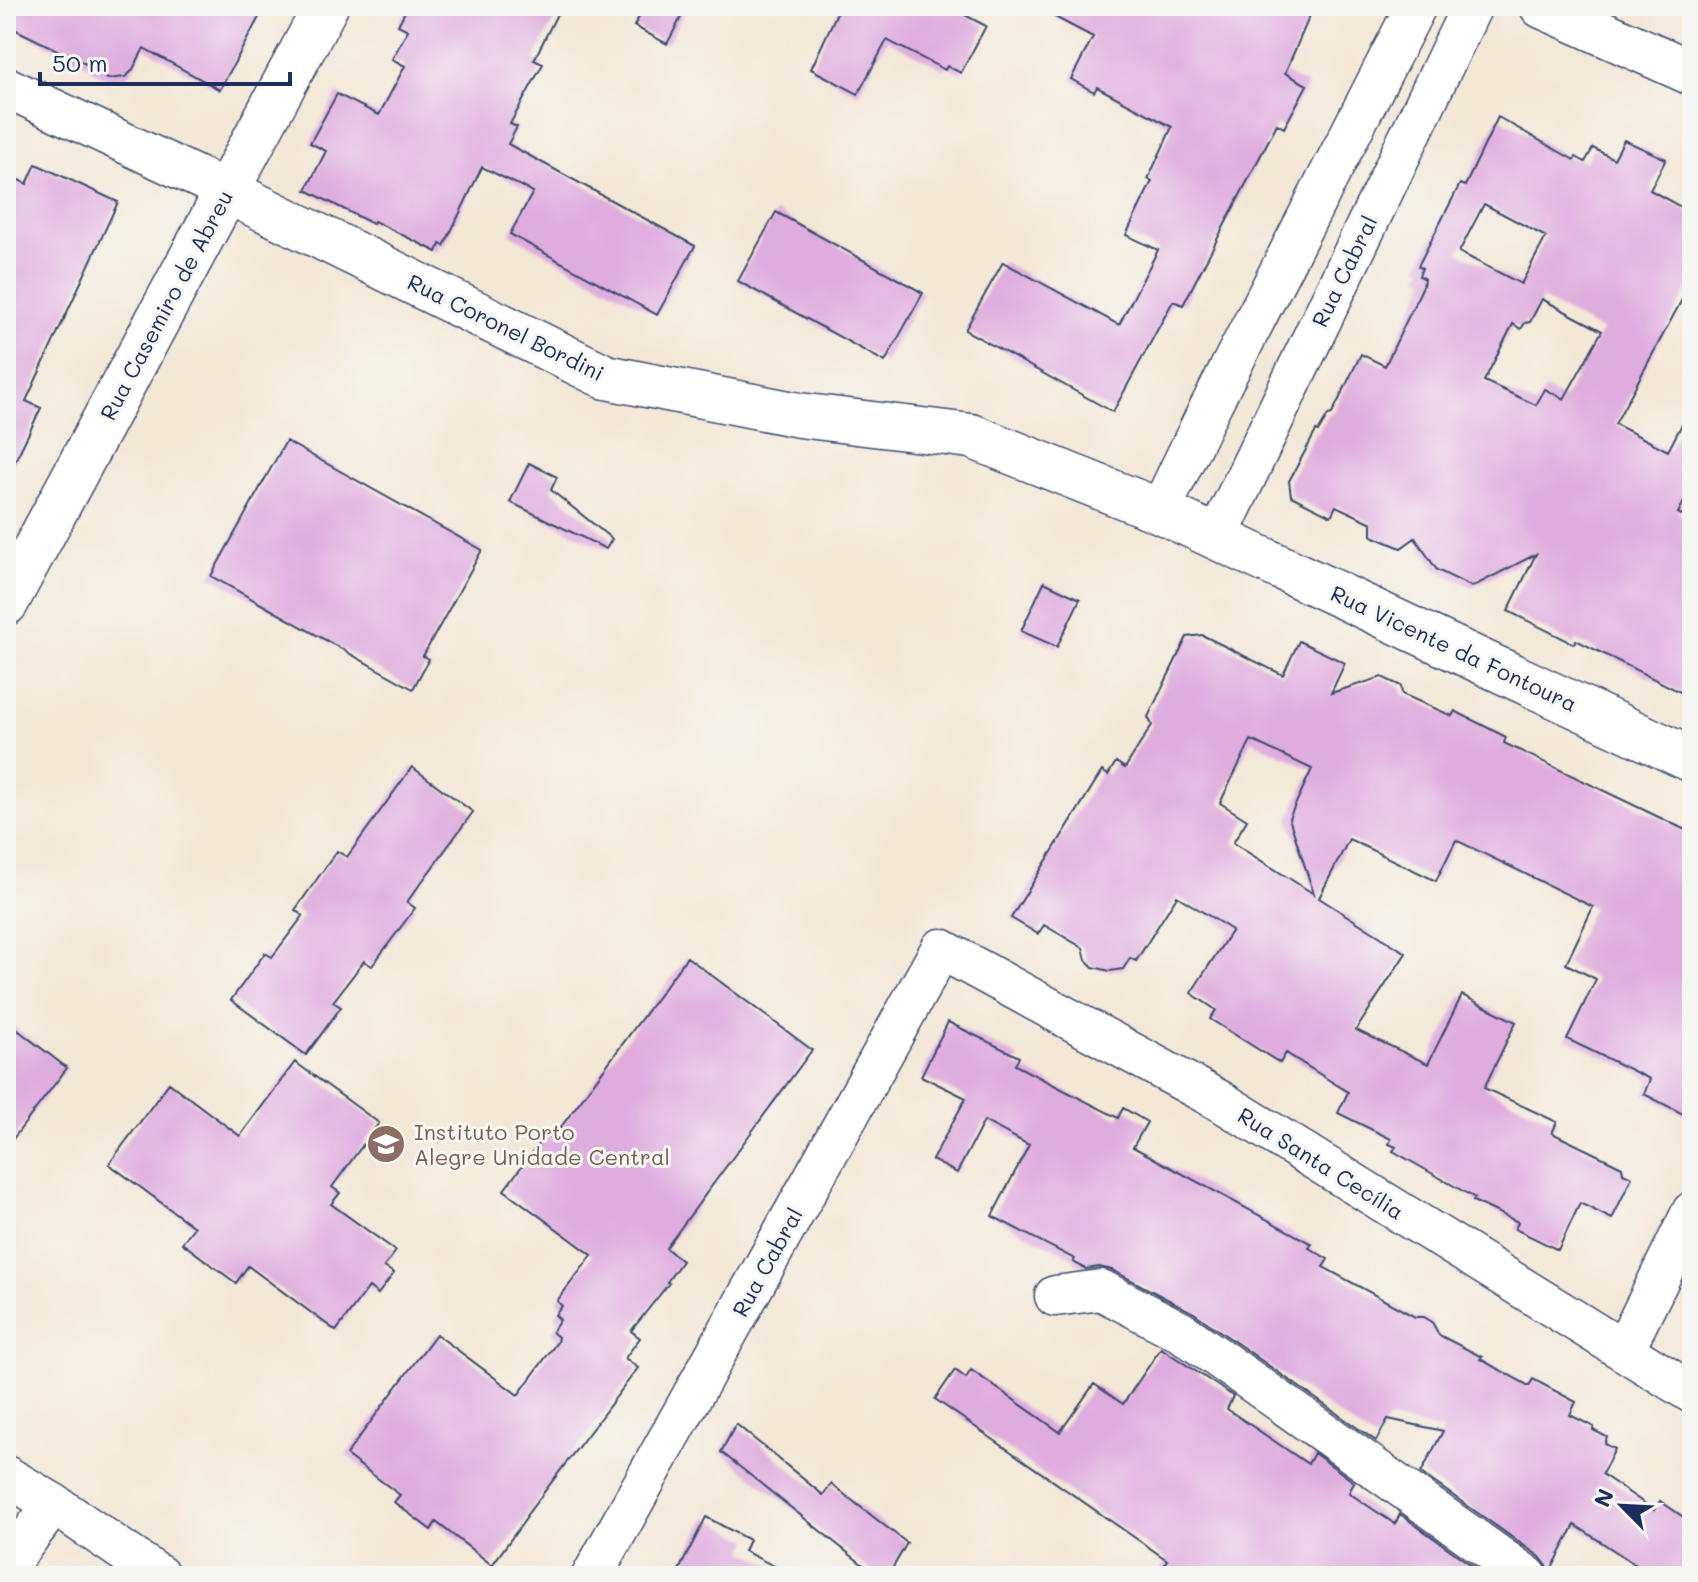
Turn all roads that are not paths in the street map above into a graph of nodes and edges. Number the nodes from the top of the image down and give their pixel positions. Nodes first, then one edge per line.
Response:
1 (326, 6) edge
2 (1416, 6) edge
3 (1472, 6) edge
4 (1542, 6) edge
5 (1692, 73) edge
6 (6, 87) edge
7 (227, 191) junction
8 (1207, 413) junction
9 (1263, 438) junction
10 (1160, 511) junction
11 (1217, 537) junction
12 (6, 603) edge
13 (1692, 760) edge
14 (941, 949) joint
15 (1692, 1212) edge
16 (1055, 1296) dead end
17 (1624, 1350) junction
18 (1692, 1393) edge
19 (6, 1476) edge
20 (54, 1504) junction
21 (6, 1567) edge
22 (160, 1576) edge
23 (592, 1576) edge
24 (1527, 1576) edge

1 - 7 street, Rua Casemiro de Abreu
2 - 8 street
3 - 9 street, Rua Cabral
4 - 5 street
6 - 7 street, Rua Coronel Bordini
7 - 10 street, Rua Coronel Bordini
7 - 12 street, Rua Casemiro de Abreu
8 - 9 street
8 - 10 street
9 - 11 street, Rua Cabral
10 - 11 street, Rua Coronel Bordini
11 - 13 street, Rua Vicente da Fontoura
14 - 17 street, Rua Santa Cecília
14 - 23 street, Rua Cabral
15 - 17 street
16 - 24 street
17 - 18 street, Rua Santa Cecília
19 - 20 street
20 - 21 street
20 - 22 street

